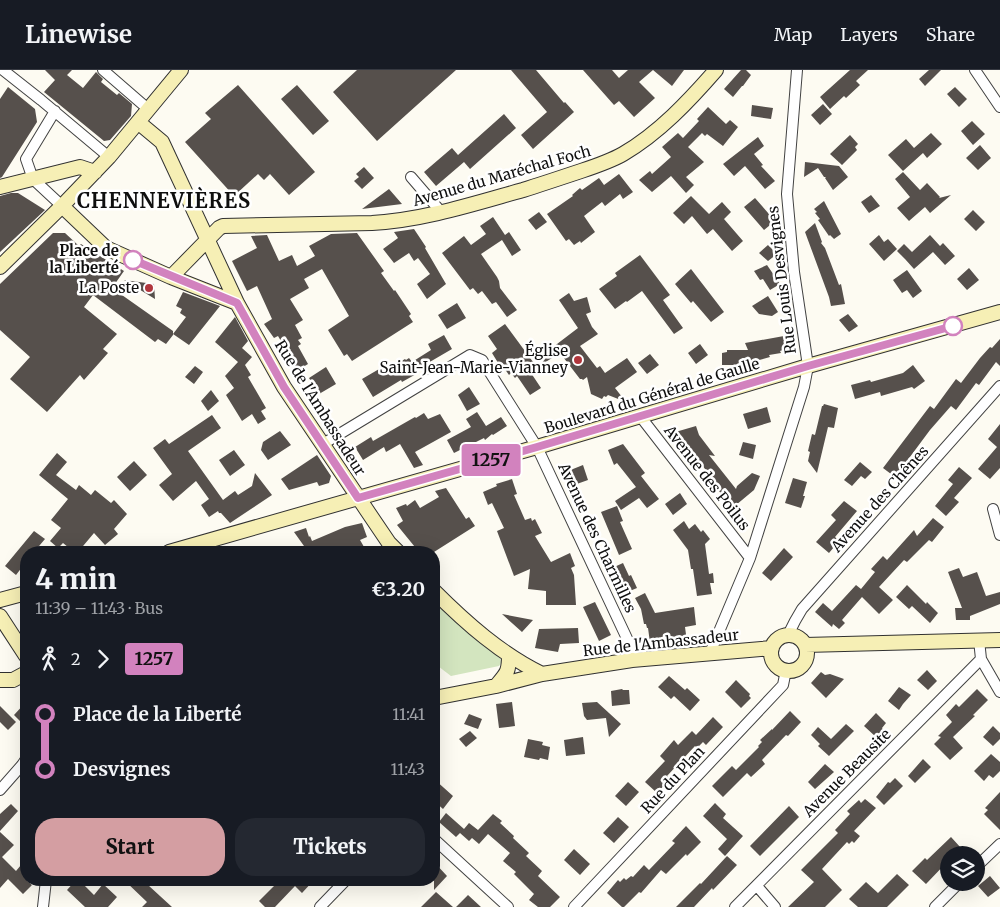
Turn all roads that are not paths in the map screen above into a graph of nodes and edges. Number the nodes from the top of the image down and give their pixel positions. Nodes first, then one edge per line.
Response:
1 (3, 70) edge
2 (103, 70) edge
3 (181, 70) edge
4 (716, 70) edge
5 (797, 70) edge
6 (975, 70) edge
7 (1000, 107) edge
8 (148, 109) junction
9 (54, 112) junction
10 (138, 122) junction
11 (108, 157) junction
12 (95, 172) junction
13 (411, 177) dead end
14 (33, 179) junction
15 (0, 187) edge
16 (62, 206) junction
17 (442, 213) junction
18 (208, 239) junction
19 (0, 266) edge
20 (171, 277) junction
21 (237, 303) junction
22 (1000, 312) edge
23 (808, 366) junction
24 (1000, 386) edge
25 (640, 416) junction
26 (323, 444) junction
27 (537, 447) junction
28 (358, 498) junction
29 (992, 509) dead end
30 (1000, 535) edge
31 (190, 546) edge
32 (391, 546) edge
33 (750, 558) junction
34 (20, 595) edge
35 (440, 596) edge
36 (0, 600) edge
37 (0, 616) edge
38 (788, 635) junction
39 (978, 640) junction
40 (1000, 640) edge
41 (805, 645) junction
42 (20, 647) edge
43 (772, 648) junction
44 (710, 653) junction
45 (509, 655) junction
46 (981, 659) junction
47 (632, 660) junction
48 (786, 670) junction
49 (542, 674) junction
50 (20, 676) edge
51 (0, 680) edge
52 (496, 686) junction
53 (1000, 692) edge
54 (440, 697) edge
55 (20, 768) edge
56 (0, 790) edge
57 (440, 845) edge
58 (1000, 845) edge
59 (985, 859) edge
60 (45, 886) edge
61 (340, 886) edge
62 (757, 886) junction
63 (951, 891) edge
64 (43, 907) edge
65 (320, 907) edge
66 (508, 907) edge
67 (574, 907) edge
68 (735, 907) edge
69 (775, 907) edge
70 (935, 907) edge

1 - 9 street
2 - 8 street
3 - 8 main road
4 - 17 main road, Avenue du Maréchal Foch
5 - 23 street, Rue Louis Desvignes
6 - 7 street
8 - 10 main road
9 - 11 street
9 - 14 street
10 - 11 main road
10 - 18 main road
11 - 12 main road
12 - 14 main road
12 - 16 main road
13 - 17 street
14 - 15 main road
14 - 16 street
16 - 19 main road
16 - 20 main road
17 - 18 main road, Avenue du Maréchal Foch
18 - 20 main road
18 - 21 main road
20 - 21 main road
21 - 26 main road, Rue de l'Ambassadeur
22 - 23 main road, Boulevard du Général de Gaulle
23 - 25 main road, Boulevard du Général de Gaulle
23 - 33 street
24 - 38 street, Avenue des Chênes
25 - 27 main road, Boulevard du Général de Gaulle
25 - 33 street, Avenue des Poilus
26 - 27 street, Avenue des Charmilles
26 - 28 main road, Rue de l'Ambassadeur
27 - 28 main road, Boulevard du Général de Gaulle
27 - 47 street, Avenue des Charmilles
28 - 31 main road, Boulevard du Général de Gaulle
28 - 32 main road, Rue de l'Ambassadeur
29 - 30 street
33 - 44 street
34 - 36 main road
35 - 45 main road
37 - 42 main road
38 - 41 main road
38 - 43 main road
39 - 40 main road
39 - 41 main road
39 - 46 street
41 - 48 main road
43 - 44 main road, Rue de l'Ambassadeur
43 - 48 main road
44 - 47 main road, Rue de l'Ambassadeur
45 - 49 main road
45 - 52 main road
46 - 53 street
46 - 62 street, Avenue Beausite
47 - 49 main road, Rue de l'Ambassadeur
48 - 67 street, Rue du Plan
49 - 52 main road, Rue de l'Ambassadeur
50 - 51 main road
52 - 54 main road, Rue de l'Ambassadeur
55 - 56 street
57 - 66 street
58 - 59 street
60 - 64 street
61 - 65 street
62 - 68 street, Avenue Beausite
62 - 69 street
63 - 70 street

